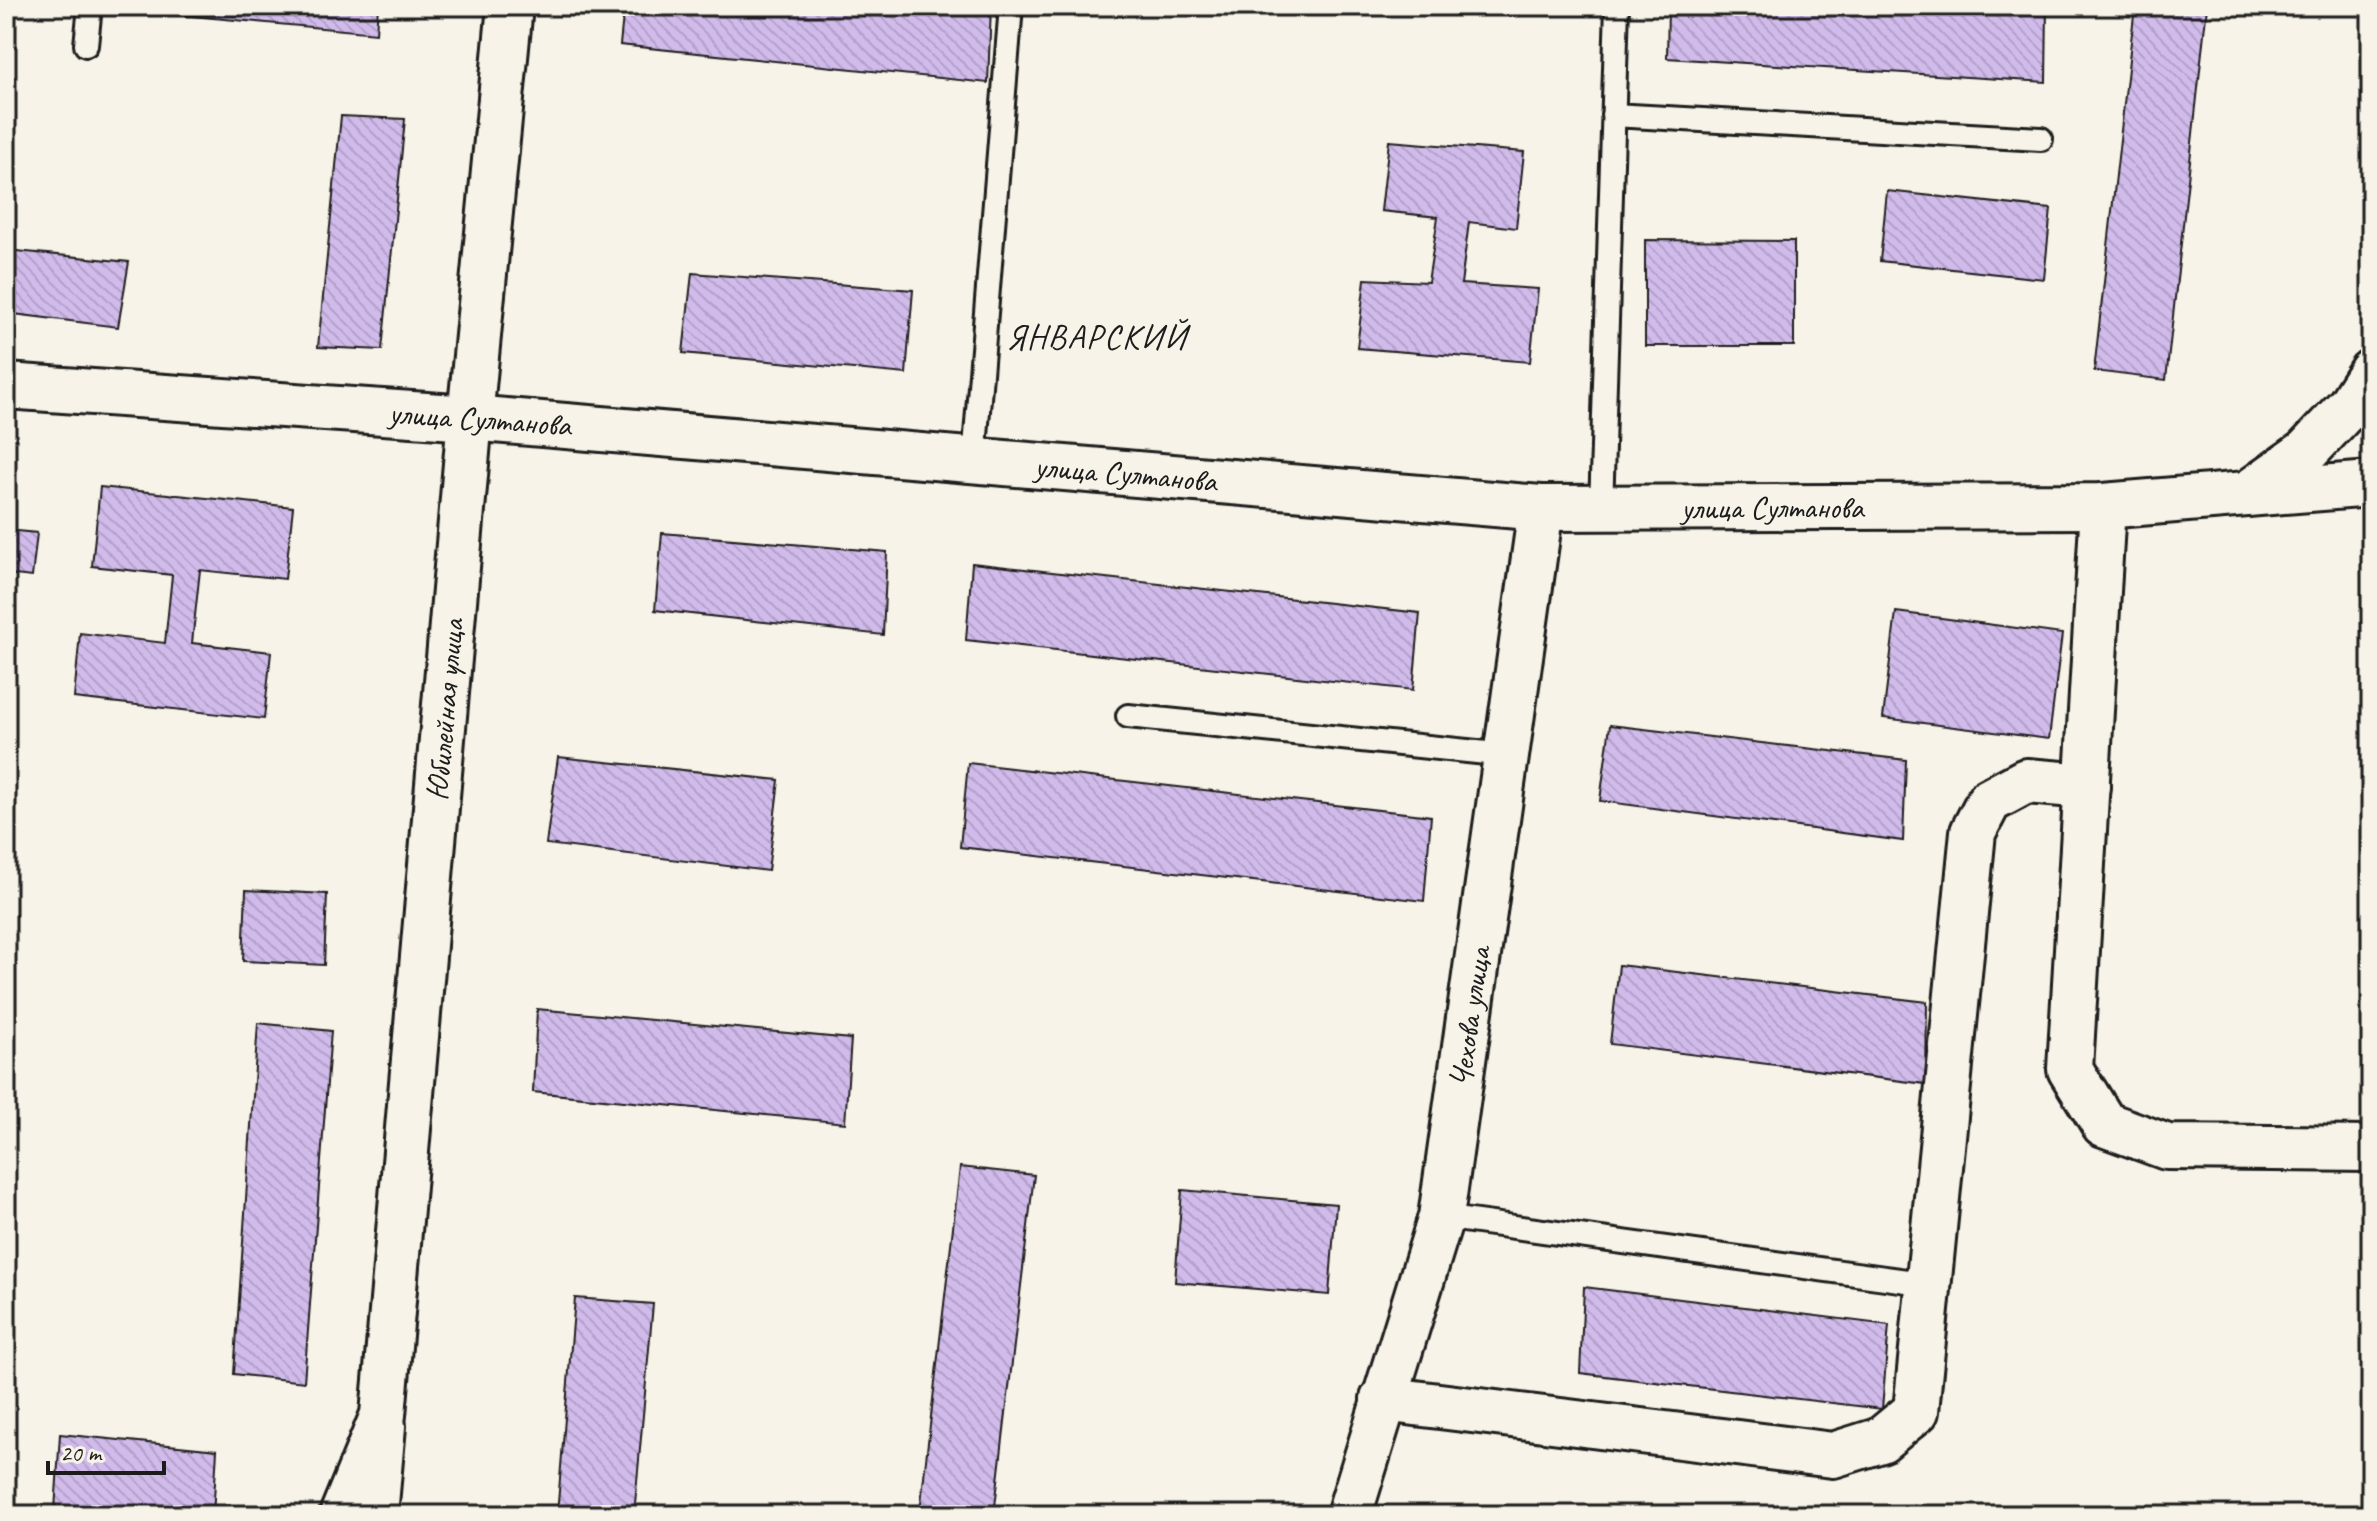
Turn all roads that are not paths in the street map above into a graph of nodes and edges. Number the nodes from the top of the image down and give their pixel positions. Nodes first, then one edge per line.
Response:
1 (90, 6) edge
2 (510, 6) edge
3 (1011, 6) edge
4 (1617, 6) edge
5 (86, 45) dead end
6 (1613, 115) junction
7 (2041, 139) dead end
8 (2371, 372) edge
9 (6, 386) edge
10 (470, 418) junction
11 (974, 460) junction
12 (2371, 484) edge
13 (2247, 494) junction
14 (2103, 506) junction
15 (1541, 508) junction
16 (1601, 509) junction
17 (1128, 716) dead end
18 (1506, 755) junction
19 (2087, 786) junction
20 (2371, 1149) edge
21 (1441, 1217) junction
22 (1929, 1284) junction
23 (1383, 1399) junction
24 (383, 1415) junction
25 (342, 1515) edge
26 (375, 1515) edge
27 (1349, 1515) edge

1 - 5 lane
2 - 10 street, Юбилейная улица
3 - 11 lane
4 - 6 lane
6 - 7 lane
6 - 16 lane
8 - 13 street
9 - 10 street, улица Султанова
10 - 11 street, улица Султанова
10 - 24 street, Юбилейная улица
11 - 15 street, улица Султанова
12 - 13 street, улица Султанова
13 - 14 street, улица Султанова
14 - 16 street, улица Султанова
14 - 19 street
15 - 16 street, улица Султанова
15 - 18 street, Чехова улица
17 - 18 lane
18 - 21 street, Чехова улица
19 - 20 street
19 - 22 street
21 - 22 lane
21 - 23 street, Чехова улица
22 - 23 street
23 - 27 street, Чехова улица
24 - 25 street
24 - 26 street, Юбилейная улица

